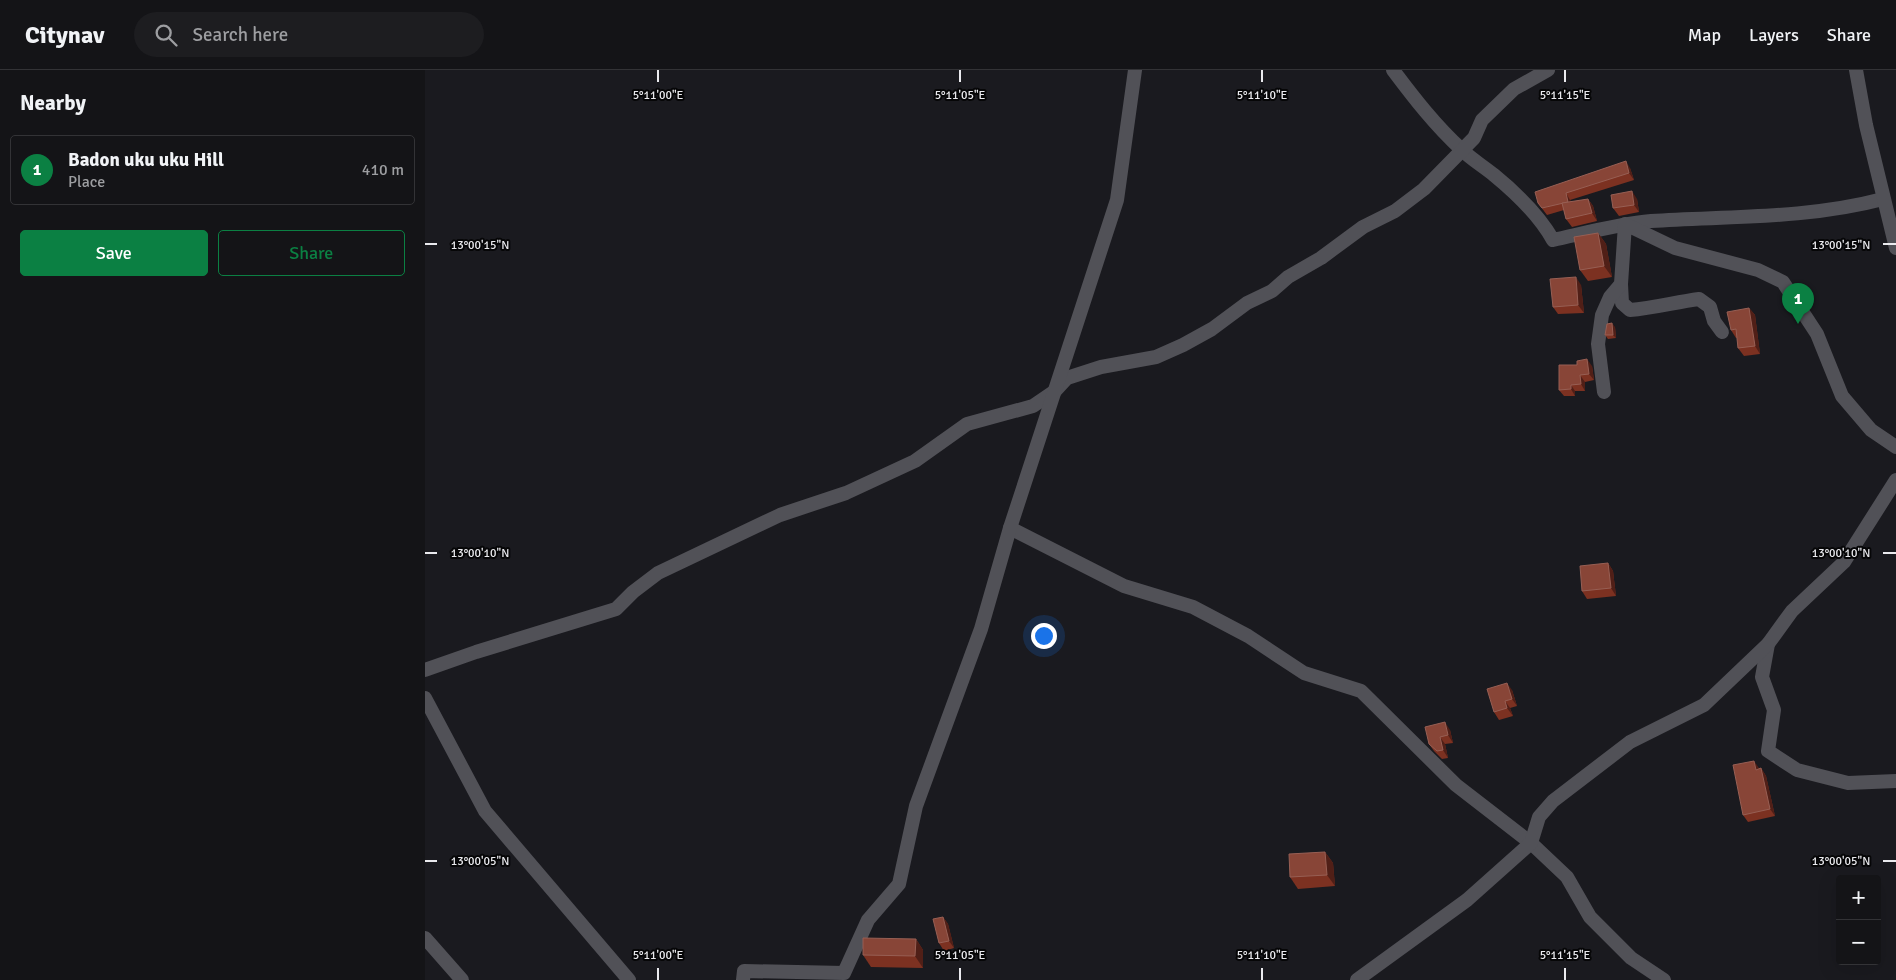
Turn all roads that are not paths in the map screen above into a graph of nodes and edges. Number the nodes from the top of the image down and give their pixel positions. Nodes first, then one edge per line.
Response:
1 (1135, 70) edge
2 (1393, 70) edge
3 (1548, 70) edge
4 (1856, 70) edge
5 (1462, 150) junction
6 (1883, 199) junction
7 (1625, 224) junction
8 (1896, 248) edge
9 (1621, 284) junction
10 (1721, 332) dead end
11 (1055, 391) junction
12 (1603, 392) dead end
13 (1896, 447) edge
14 (1896, 480) edge
15 (1011, 528) junction
16 (1768, 644) junction
17 (425, 670) edge
18 (425, 698) edge
19 (1896, 781) edge
20 (1531, 843) junction
21 (425, 938) edge
22 (462, 980) edge
23 (629, 980) edge
24 (743, 980) edge
25 (1357, 980) edge
26 (1663, 980) edge

1 - 11 street
2 - 5 street
3 - 5 street
4 - 6 street
5 - 7 street
5 - 11 street
6 - 7 street
6 - 8 street
7 - 9 street
7 - 13 street
9 - 10 street
9 - 12 street
11 - 15 street
11 - 17 street
14 - 16 street
15 - 20 street
15 - 24 street
16 - 19 street
16 - 20 street
18 - 23 street
20 - 25 street
20 - 26 street
21 - 22 street

